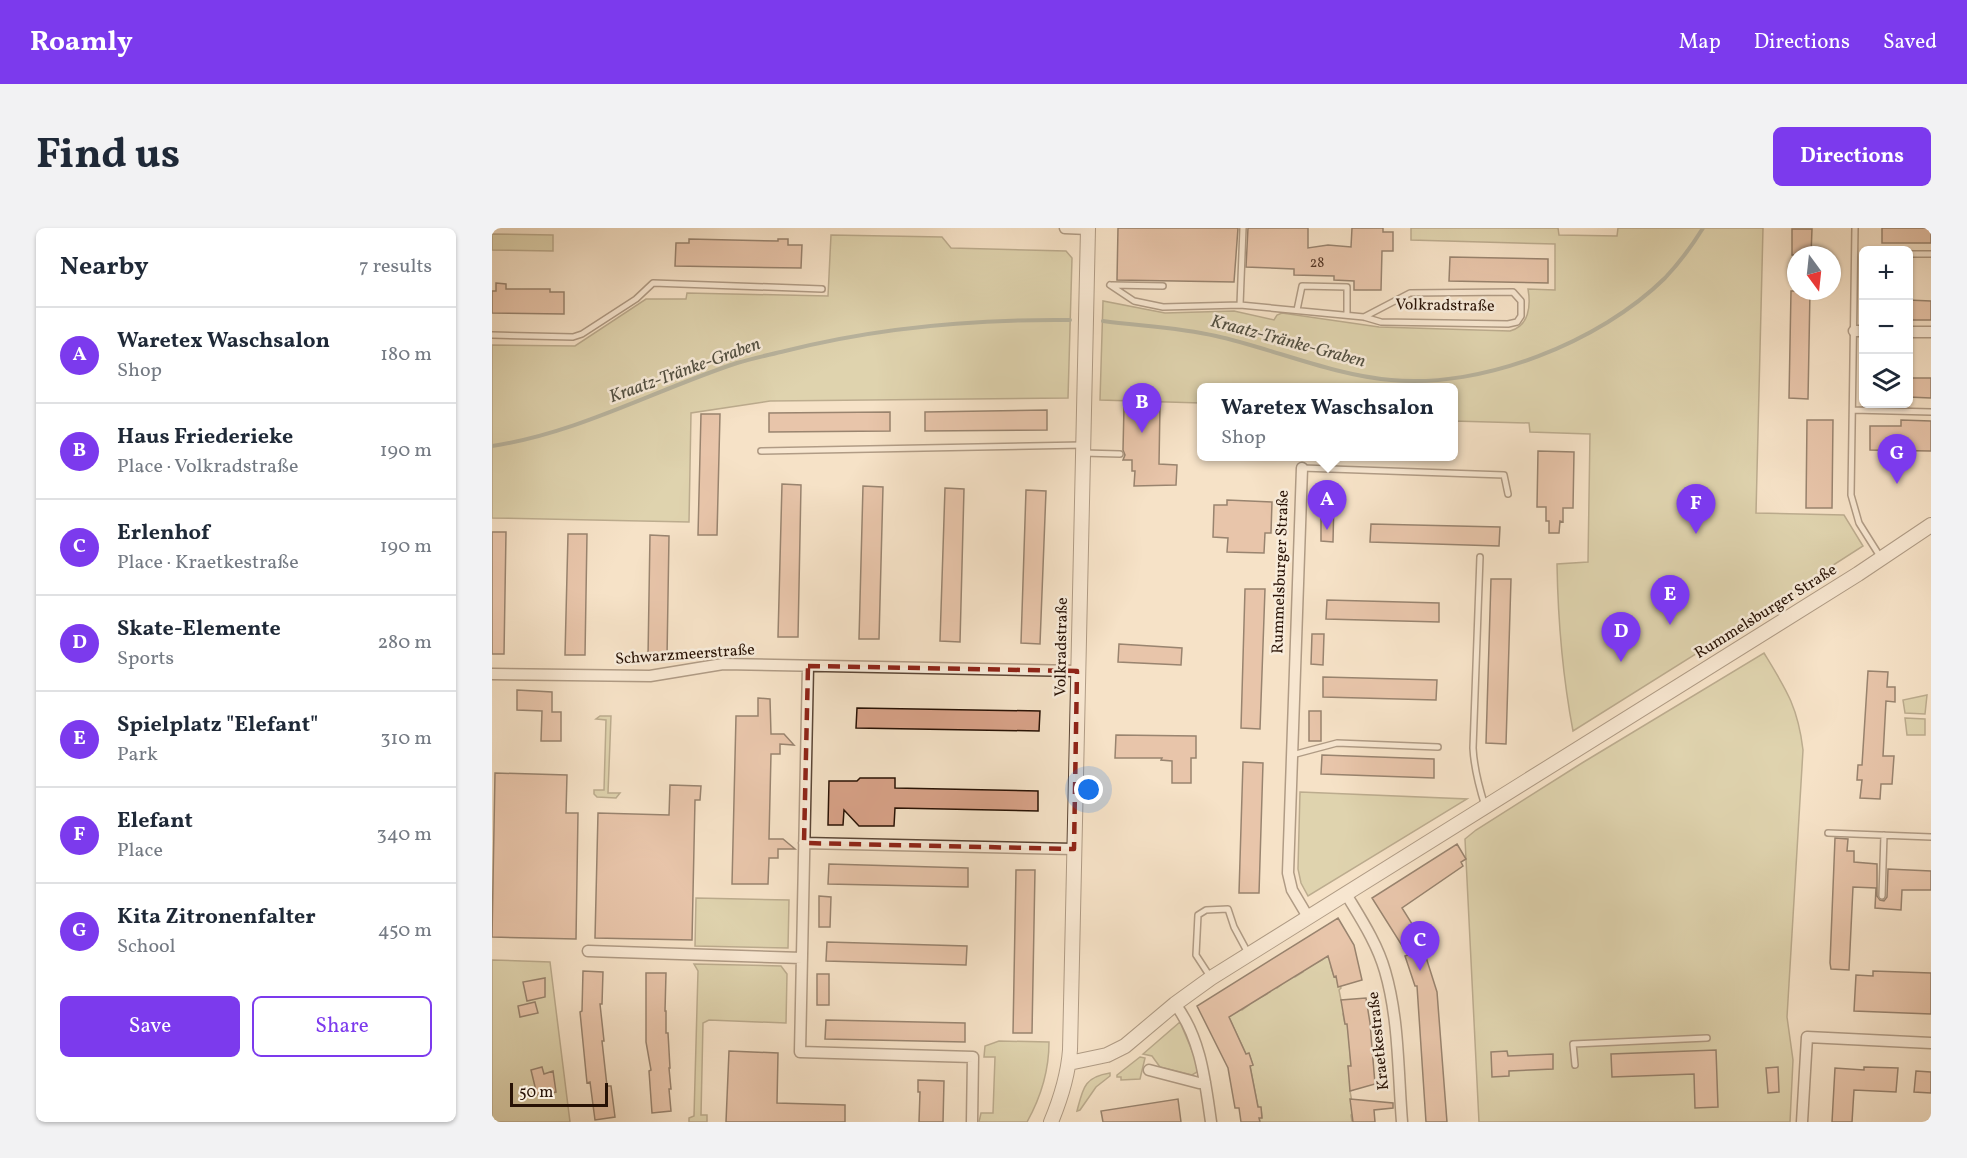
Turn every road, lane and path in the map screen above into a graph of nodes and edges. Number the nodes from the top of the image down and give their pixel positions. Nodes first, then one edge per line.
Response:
1 (1065, 228) edge
2 (1088, 228) edge
3 (1242, 228) edge
4 (1855, 228) edge
5 (1855, 253) junction
6 (1859, 253) edge
7 (1913, 254) edge
8 (1931, 254) edge
9 (1163, 286) dead end
10 (822, 289) dead end
11 (1240, 305) junction
12 (1297, 310) junction
13 (1347, 315) junction
14 (1364, 317) junction
15 (1859, 331) edge
16 (1913, 332) edge
17 (1931, 332) edge
18 (492, 335) edge
19 (1853, 410) junction
20 (1931, 412) edge
21 (1083, 449) junction
22 (761, 451) dead end
23 (1120, 454) dead end
24 (1302, 468) joint
25 (1508, 494) dead end
26 (1931, 525) edge
27 (1480, 558) dead end
28 (1882, 558) junction
29 (808, 666) junction
30 (1077, 671) junction
31 (492, 674) edge
32 (1438, 747) dead end
33 (1292, 755) junction
34 (1485, 807) junction
35 (1828, 833) dead end
36 (1884, 835) junction
37 (1931, 837) edge
38 (804, 843) junction
39 (1074, 849) junction
40 (1346, 894) junction
41 (1882, 896) dead end
42 (1308, 916) junction
43 (588, 951) dead end
44 (1249, 954) junction
45 (802, 958) junction
46 (1211, 978) junction
47 (1175, 1004) junction
48 (1707, 1038) dead end
49 (1931, 1042) edge
50 (1069, 1064) junction
51 (1575, 1065) dead end
52 (1149, 1070) dead end
53 (1205, 1082) junction
54 (972, 1122) edge
55 (1051, 1122) edge
56 (1211, 1122) edge
57 (1402, 1122) edge
58 (1802, 1122) edge

1 - 2 street
2 - 21 street, Volkradstraße
3 - 11 lane
4 - 5 lane
5 - 6 lane
5 - 15 lane
7 - 8 lane
9 - 11 lane, Volkradstraße
10 - 18 lane
11 - 12 lane, Volkradstraße
12 - 13 lane, Volkradstraße
12 - 13 lane
13 - 14 lane, Volkradstraße
14 - 14 lane, Volkradstraße
15 - 19 lane
16 - 17 street
19 - 20 lane
19 - 28 lane
21 - 22 lane
21 - 23 lane
21 - 30 street, Volkradstraße
24 - 25 lane, Rummelsburger Straße
24 - 33 street, Rummelsburger Straße
26 - 28 street, Rummelsburger Straße
27 - 34 lane
28 - 34 street, Rummelsburger Straße
29 - 30 street, Schwarzmeerstraße
29 - 31 street, Schwarzmeerstraße
29 - 38 street
30 - 39 street, Volkradstraße
32 - 33 lane
33 - 42 street, Rummelsburger Straße
34 - 40 street, Rummelsburger Straße
35 - 36 lane
36 - 37 lane
36 - 41 lane
38 - 39 street
38 - 45 street
39 - 50 street, Volkradstraße
40 - 42 street, Rummelsburger Straße
40 - 57 street, Kraetkestraße
42 - 44 street, Rummelsburger Straße
43 - 45 street
44 - 46 street, Rummelsburger Straße
44 - 46 lane
45 - 54 street
46 - 47 street, Rummelsburger Straße
47 - 50 street, Rummelsburger Straße
47 - 53 street
48 - 51 lane
49 - 58 street
50 - 55 street
52 - 53 street
53 - 56 street

